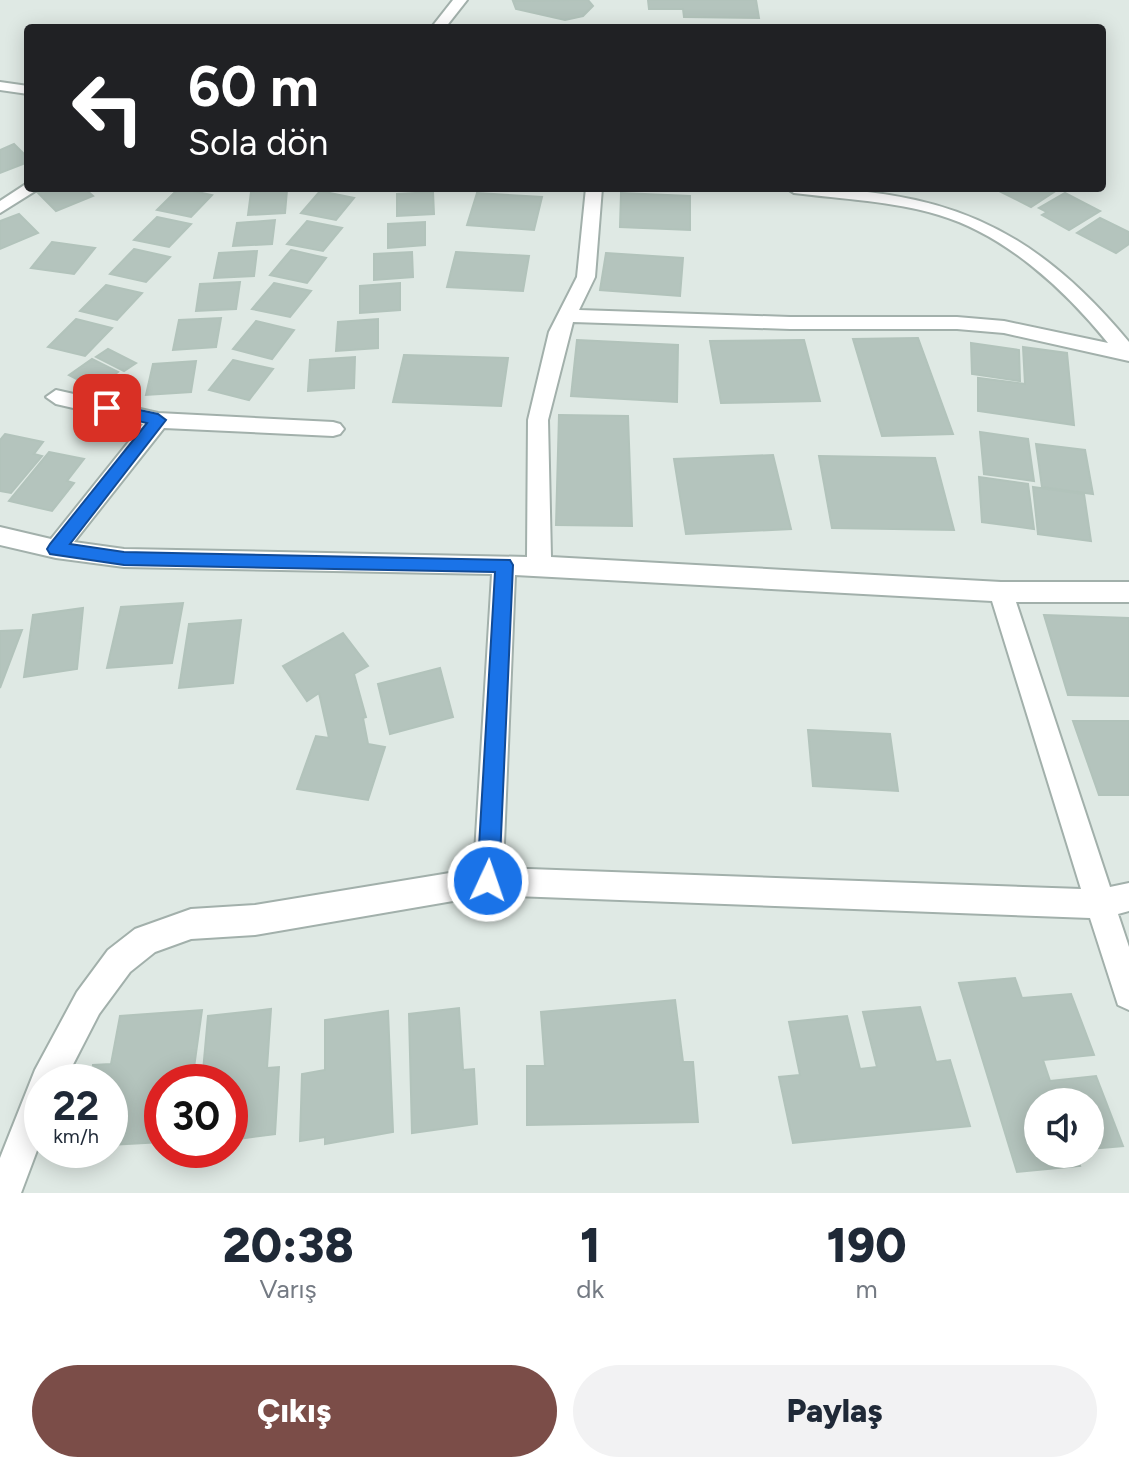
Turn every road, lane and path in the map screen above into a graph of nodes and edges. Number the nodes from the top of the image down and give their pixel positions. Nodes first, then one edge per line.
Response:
1 (460, 0) edge
2 (441, 24) edge
3 (0, 86) edge
4 (24, 89) edge
5 (26, 192) edge
6 (594, 192) edge
7 (820, 192) edge
8 (0, 208) edge
9 (567, 316) junction
10 (1128, 354) edge
11 (56, 397) dead end
12 (158, 420) junction
13 (333, 429) dead end
14 (0, 536) edge
15 (56, 549) junction
16 (504, 565) junction
17 (539, 566) junction
18 (1001, 592) junction
19 (1129, 592) edge
20 (488, 881) junction
21 (1129, 897) edge
22 (1099, 904) junction
23 (1129, 994) edge
24 (56, 1064) edge
25 (24, 1140) edge
26 (4, 1193) edge

1 - 2 street
3 - 4 street
5 - 8 street
6 - 9 street
7 - 10 street
9 - 10 street
9 - 17 street
11 - 12 street
12 - 13 street
12 - 15 street
14 - 15 street
15 - 16 street
16 - 17 street
16 - 20 street
17 - 18 street
18 - 19 street
18 - 22 street
20 - 22 street
20 - 24 street
21 - 22 street
22 - 23 street
25 - 26 street

